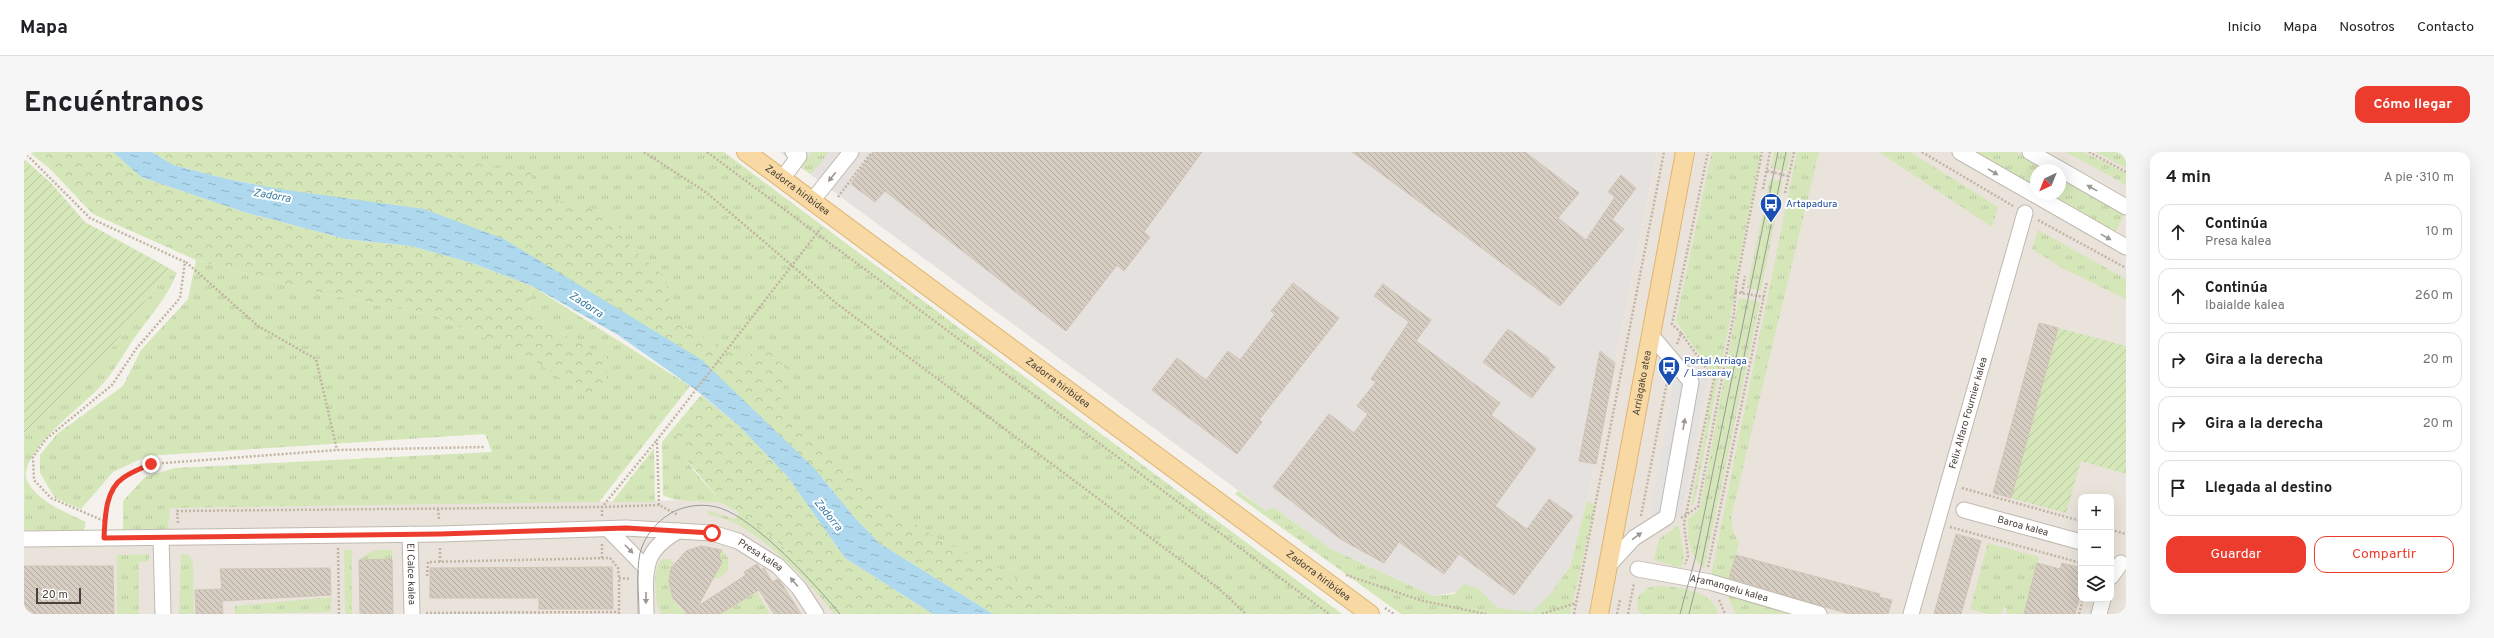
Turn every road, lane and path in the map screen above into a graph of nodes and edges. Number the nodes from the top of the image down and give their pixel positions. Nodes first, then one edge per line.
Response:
1 (24, 152) edge
2 (644, 152) edge
3 (707, 152) edge
4 (746, 152) edge
5 (851, 152) edge
6 (872, 152) edge
7 (1664, 152) edge
8 (1685, 152) edge
9 (1708, 152) edge
10 (1762, 152) edge
11 (1770, 152) edge
12 (1794, 152) edge
13 (1922, 152) edge
14 (1960, 152) edge
15 (2030, 152) edge
16 (2088, 152) edge
17 (798, 153) edge
18 (1767, 171) junction
19 (2126, 172) edge
20 (1788, 176) junction
21 (782, 179) junction
22 (1763, 189) dead end
23 (1785, 193) dead end
24 (838, 198) dead end
25 (812, 201) junction
26 (2126, 207) edge
27 (2025, 213) junction
28 (831, 215) junction
29 (816, 233) junction
30 (2126, 247) edge
31 (185, 262) junction
32 (793, 264) junction
33 (2126, 268) edge
34 (1746, 276) dead end
35 (1767, 281) dead end
36 (1735, 292) junction
37 (1742, 293) junction
38 (1764, 297) junction
39 (1681, 333) dead end
40 (1650, 334) junction
41 (657, 440) junction
42 (484, 447) dead end
43 (337, 450) junction
44 (1947, 484) junction
45 (659, 505) dead end
46 (1964, 510) dead end
47 (2078, 520) edge
48 (104, 521) junction
49 (1675, 523) dead end
50 (1936, 523) junction
51 (609, 530) junction
52 (681, 531) junction
53 (2114, 531) edge
54 (337, 534) junction
55 (410, 534) junction
56 (2126, 534) edge
57 (104, 538) junction
58 (161, 538) junction
59 (180, 538) junction
60 (24, 539) edge
61 (2078, 541) edge
62 (2120, 560) edge
63 (2078, 562) edge
64 (1610, 564) junction
65 (1638, 569) joint
66 (2114, 571) edge
67 (647, 574) junction
68 (1339, 574) dead end
69 (619, 578) junction
70 (1710, 582) junction
71 (427, 584) dead end
72 (1621, 592) dead end
73 (1576, 602) junction
74 (2082, 602) edge
75 (2102, 602) edge
76 (426, 606) dead end
77 (619, 613) edge
78 (163, 614) edge
79 (339, 614) edge
80 (412, 614) edge
81 (646, 614) edge
82 (816, 614) edge
83 (1246, 614) edge
84 (1329, 614) edge
85 (1370, 614) edge
86 (1486, 614) edge
87 (1542, 614) edge
88 (1574, 614) edge
89 (1599, 614) edge
90 (1617, 614) edge
91 (1628, 614) edge
92 (1725, 614) edge
93 (1819, 614) edge
94 (1911, 614) edge
95 (2079, 614) edge
96 (2099, 614) edge

1 - 31 path
2 - 32 path
3 - 29 path
4 - 21 main road, Zadorra hiribidea
5 -> 25 street
6 - 24 path
7 - 73 path
8 - 40 main road, Arriagako atea
9 - 39 path
10 - 36 path
11 - 18 path
12 - 20 path
13 - 27 path
14 -> 30 street
26 -> 15 street
16 - 19 path
17 - 21 street
18 - 20 path
18 - 22 path
20 - 23 path
21 - 25 main road, Zadorra hiribidea
25 - 28 main road, Zadorra hiribidea
27 - 33 path
27 - 44 street, Felix Alfaro Fournier kalea
28 - 29 path
28 - 85 main road, Zadorra hiribidea
29 - 32 path
29 - 84 path
31 - 43 path
31 - 48 path
32 - 41 path
32 - 83 path
34 - 37 path
35 - 38 path
36 - 37 path
36 - 49 path
37 - 38 path
38 - 70 path
40 - 64 main road, Arriagako atea
64 -> 40 street
41 - 45 path
41 - 59 path
42 - 43 path
43 - 48 path
44 - 47 path
44 - 50 street, Felix Alfaro Fournier kalea
46 - 61 street, Baroa kalea
48 - 57 path
50 - 63 path
50 - 94 street, Felix Alfaro Fournier kalea
51 - 52 street, Presa kalea
51 - 55 street, Presa kalea
51 -> 67 street
52 - 67 street
82 -> 52 street, Presa kalea
53 - 56 path
54 - 55 street, Presa kalea
54 - 59 street, Presa kalea
54 - 79 path
55 - 80 street, El Calce kalea
57 - 58 street, Presa kalea
57 - 60 street, Presa kalea
58 - 59 street, Presa kalea
58 - 78 street
62 - 66 street
64 - 89 main road, Arriagako atea
65 - 70 street, Aramangelu kalea
65 - 91 path
67 - 69 path
67 -> 81 street
68 - 86 path
69 - 71 path
69 - 77 path
70 - 92 path
70 - 93 street, Aramangelu kalea
72 - 90 path
73 - 87 path
73 - 88 path
74 - 95 path
75 - 96 street
76 - 77 path

